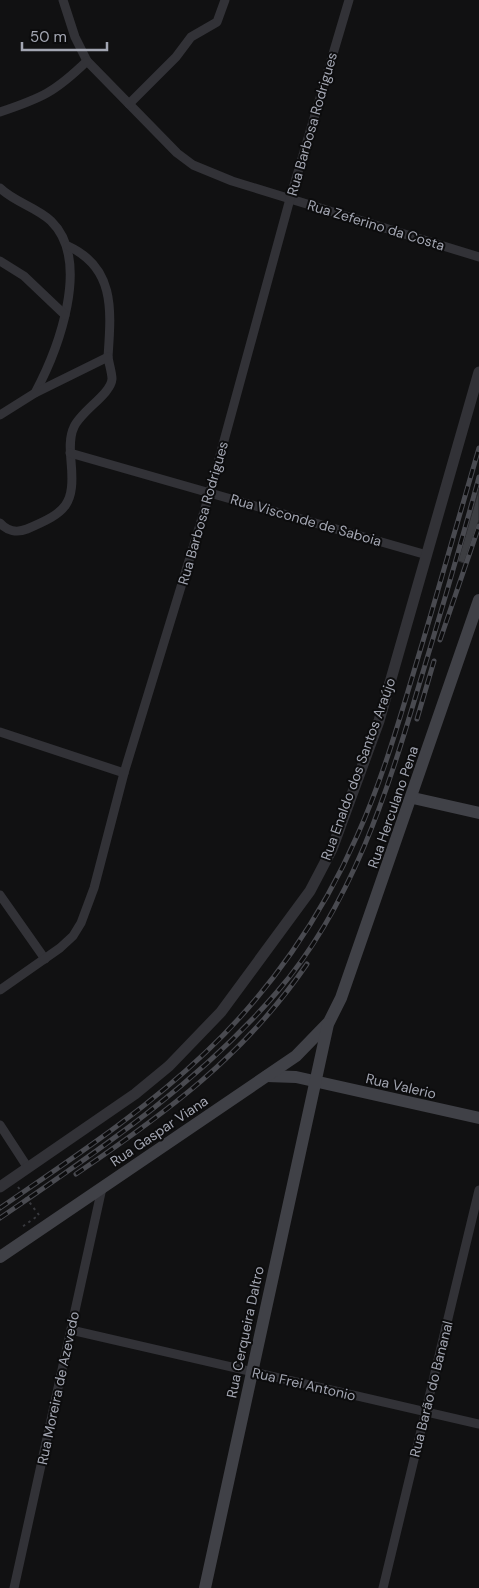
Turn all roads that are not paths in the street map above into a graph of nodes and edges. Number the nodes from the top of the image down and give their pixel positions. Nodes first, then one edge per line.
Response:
1 (63, 0) edge
2 (225, 0) edge
3 (348, 0) edge
4 (87, 61) junction
5 (129, 104) junction
6 (0, 112) edge
7 (0, 188) edge
8 (290, 199) junction
9 (68, 246) junction
10 (479, 257) edge
11 (0, 261) edge
12 (65, 315) junction
13 (108, 357) junction
14 (479, 372) edge
15 (35, 393) junction
16 (0, 415) edge
17 (70, 452) junction
18 (210, 492) junction
19 (0, 523) edge
20 (426, 555) junction
21 (479, 600) edge
22 (0, 732) edge
23 (124, 773) junction
24 (412, 798) junction
25 (479, 813) edge
26 (0, 895) edge
27 (45, 959) junction
28 (0, 990) edge
29 (329, 1022) junction
30 (266, 1076) junction
31 (316, 1082) junction
32 (479, 1118) edge
33 (0, 1125) edge
34 (28, 1168) junction
35 (0, 1187) edge
36 (102, 1188) junction
37 (479, 1190) edge
38 (0, 1257) edge
39 (70, 1330) junction
40 (251, 1371) junction
41 (425, 1411) junction
42 (479, 1424) edge
43 (14, 1588) edge
44 (205, 1588) edge
45 (383, 1588) edge

1 - 4 street, Rua Zeferino da Costa
2 - 5 street
3 - 8 street, Rua Barbosa Rodrigues
4 - 5 street, Rua Zeferino da Costa
4 - 6 street
5 - 8 street, Rua Zeferino da Costa
7 - 9 street
8 - 10 street, Rua Zeferino da Costa
8 - 18 street, Rua Barbosa Rodrigues
9 - 12 street
9 - 13 street
11 - 12 street
12 - 15 street
13 - 15 street
13 - 17 street
14 - 20 street, Rua Enaldo dos Santos Araújo
15 - 16 street
17 - 18 street, Rua Visconde de Saboia
17 - 19 street
18 - 20 street, Rua Visconde de Saboia
18 - 23 street, Rua Barbosa Rodrigues
20 - 34 street, Rua Enaldo dos Santos Araújo
21 - 24 main road, Rua Herculano Pena
22 - 23 street
23 - 27 street, Rua Barbosa Rodrigues
24 - 25 main road
24 - 29 main road, Rua Herculano Pena
26 - 27 street
27 - 28 street, Rua Barbosa Rodrigues
29 - 30 main road, Rua Gaspar Viana
29 - 31 main road, Rua Cerqueira Daltro
30 - 31 main road
30 - 36 main road, Rua Gaspar Viana
31 - 32 main road, Rua Valerio
31 - 40 main road, Rua Cerqueira Daltro
33 - 34 street
34 - 35 street, Rua Enaldo dos Santos Araújo
36 - 38 main road, Rua Gaspar Viana
36 - 39 street, Rua Moreira de Azevedo
37 - 41 street, Rua Barão do Bananal
39 - 40 street, Rua Frei Antonio
39 - 43 street, Rua Moreira de Azevedo
40 - 41 street, Rua Frei Antonio
40 - 44 main road, Rua Cerqueira Daltro
41 - 42 street, Rua Frei Antonio
41 - 45 street, Rua Barão do Bananal

